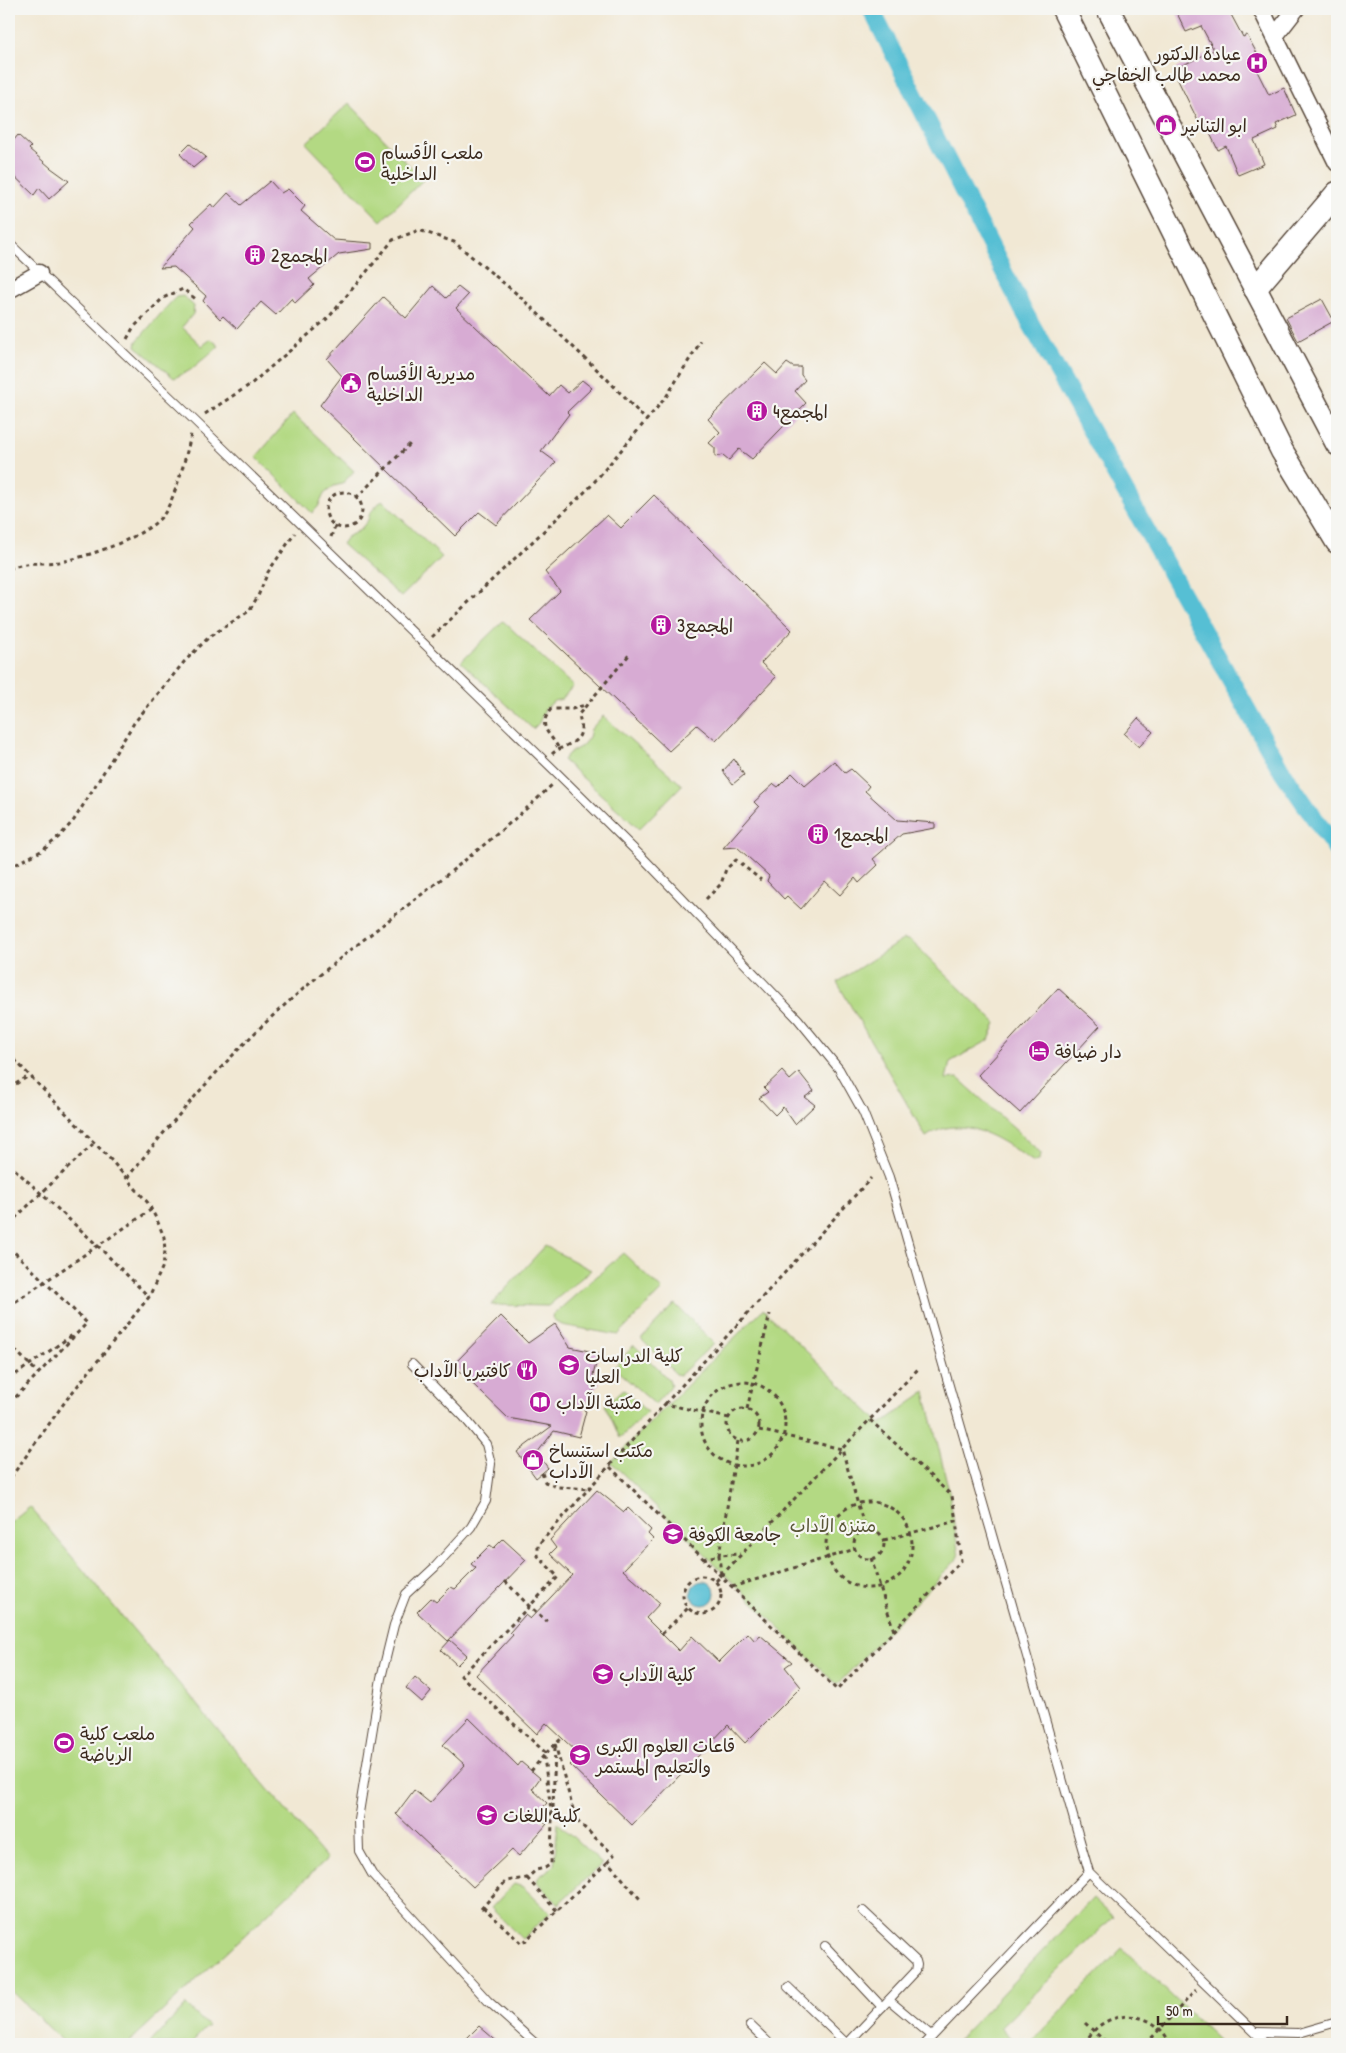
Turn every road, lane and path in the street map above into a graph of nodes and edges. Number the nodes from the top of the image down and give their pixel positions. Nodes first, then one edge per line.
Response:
1 (1064, 9) edge
2 (1108, 9) edge
3 (1261, 9) edge
4 (1296, 9) edge
5 (1275, 36) junction
6 (1337, 163) edge
7 (1337, 194) edge
8 (9, 243) edge
9 (39, 273) junction
10 (1255, 289) junction
11 (9, 290) edge
12 (196, 300) dead end
13 (701, 341) dead end
14 (126, 342) dead end
15 (194, 420) junction
16 (646, 420) junction
17 (411, 443) dead end
18 (1337, 444) edge
19 (356, 498) junction
20 (302, 525) junction
21 (335, 526) junction
22 (331, 538) dead end
23 (1337, 542) edge
24 (9, 570) edge
25 (424, 644) junction
26 (629, 655) dead end
27 (586, 705) junction
28 (558, 747) junction
29 (552, 754) dead end
30 (560, 777) junction
31 (9, 868) edge
32 (761, 880) dead end
33 (706, 899) dead end
34 (9, 1054) edge
35 (29, 1076) junction
36 (9, 1088) edge
37 (94, 1143) junction
38 (9, 1164) edge
39 (127, 1178) junction
40 (871, 1178) dead end
41 (42, 1193) junction
42 (152, 1209) junction
43 (9, 1224) edge
44 (97, 1245) junction
45 (9, 1247) edge
46 (44, 1281) junction
47 (149, 1297) junction
48 (9, 1306) edge
49 (770, 1314) dead end
50 (81, 1328) junction
51 (9, 1344) edge
52 (412, 1364) dead end
53 (30, 1365) junction
54 (918, 1369) dead end
55 (38, 1373) junction
56 (9, 1379) edge
57 (754, 1383) junction
58 (9, 1404) edge
59 (665, 1404) junction
60 (747, 1409) junction
61 (702, 1413) junction
62 (728, 1418) junction
63 (870, 1420) junction
64 (759, 1430) junction
65 (784, 1436) junction
66 (738, 1441) junction
67 (842, 1449) junction
68 (734, 1465) junction
69 (610, 1467) junction
70 (542, 1473) dead end
71 (9, 1480) edge
72 (589, 1489) junction
73 (858, 1504) junction
74 (956, 1521) junction
75 (865, 1529) junction
76 (910, 1533) junction
77 (884, 1540) junction
78 (856, 1549) junction
79 (741, 1554) junction
80 (719, 1555) junction
81 (828, 1558) junction
82 (871, 1558) junction
83 (703, 1559) junction
84 (720, 1576) junction
85 (505, 1581) dead end
86 (716, 1581) junction
87 (880, 1586) junction
88 (732, 1587) junction
89 (529, 1606) junction
90 (688, 1608) junction
91 (547, 1621) dead end
92 (894, 1631) junction
93 (662, 1634) dead end
94 (562, 1738) dead end
95 (556, 1744) junction
96 (545, 1755) junction
97 (531, 1771) dead end
98 (552, 1818) junction
99 (608, 1862) junction
100 (1089, 1872) junction
101 (527, 1878) junction
102 (640, 1899) dead end
103 (557, 1911) junction
104 (863, 1911) dead end
105 (825, 1946) dead end
106 (1203, 1982) junction
107 (788, 1987) dead end
108 (889, 2000) junction
109 (882, 2008) junction
110 (1337, 2022) edge
111 (1085, 2023) dead end
112 (750, 2026) dead end
113 (1159, 2029) junction
114 (1093, 2030) junction
115 (1256, 2032) junction
116 (932, 2036) junction
117 (536, 2044) edge
118 (770, 2044) edge
119 (847, 2044) edge
120 (925, 2044) edge
121 (1085, 2044) edge
122 (1108, 2044) edge
123 (1122, 2044) edge
124 (1132, 2044) edge
125 (1146, 2044) edge
126 (1170, 2044) edge
127 (1267, 2044) edge

1 - 23 main road
2 - 10 main road
3 - 5 street
4 - 5 street
5 - 6 street
7 - 10 main road
8 - 9 lane
9 - 11 street
9 - 15 lane
10 - 18 main road
12 - 14 path
13 - 16 path
15 - 16 path
15 - 20 lane
15 - 24 path
16 - 25 path
17 - 19 path
19 - 21 path
19 - 21 path
20 - 25 lane
20 - 31 path
21 - 22 path
25 - 30 lane
26 - 27 path
27 - 28 path
27 - 28 path
28 - 29 path
30 - 39 path
30 - 100 lane
32 - 33 path
34 - 35 path
35 - 36 path
35 - 37 path
37 - 39 path
37 - 41 path
38 - 41 path
39 - 42 path
40 - 59 path
41 - 43 path
41 - 44 path
42 - 44 path
42 - 47 path
44 - 46 path
44 - 47 path
45 - 46 path
46 - 48 path
46 - 50 path
47 - 71 path
49 - 57 path
50 - 53 path
50 - 55 path
51 - 53 path
52 - 117 lane
53 - 55 path
53 - 56 path
54 - 63 path
55 - 58 path
57 - 60 path
57 - 61 path
57 - 65 path
59 - 61 path
59 - 69 path
60 - 62 path
60 - 64 path
61 - 62 path
61 - 68 path
62 - 66 path
63 - 67 path
63 - 74 path
64 - 65 path
64 - 66 path
65 - 67 path
65 - 68 path
66 - 68 path
67 - 73 path
67 - 79 path
68 - 80 path
69 - 72 path
69 - 83 path
70 - 72 path
72 - 89 path
73 - 75 path
73 - 76 path
73 - 81 path
74 - 76 path
74 - 92 path
75 - 77 path
75 - 78 path
76 - 77 path
76 - 87 path
77 - 82 path
78 - 81 path
78 - 82 path
79 - 80 path
79 - 84 path
80 - 83 path
80 - 84 path
81 - 87 path
81 - 88 path
82 - 87 path
83 - 84 path
84 - 86 path
84 - 88 path
85 - 89 path
86 - 90 path
86 - 90 path
87 - 92 path
88 - 92 path
89 - 91 path
89 - 96 path
90 - 93 path
94 - 95 path
95 - 96 path
95 - 98 path
95 - 99 path
96 - 97 path
96 - 98 path
98 - 101 path
99 - 102 path
99 - 103 path
100 - 106 lane
100 - 116 lane
101 - 103 path
101 - 103 path
104 - 108 lane
105 - 109 lane
106 - 113 path
106 - 115 lane
107 - 119 lane
108 - 109 lane
108 - 116 lane
109 - 119 lane
110 - 115 lane
111 - 114 path
112 - 118 lane
113 - 114 path
113 - 125 path
113 - 126 path
114 - 121 path
114 - 122 path
115 - 127 lane
116 - 120 lane
123 - 124 path

